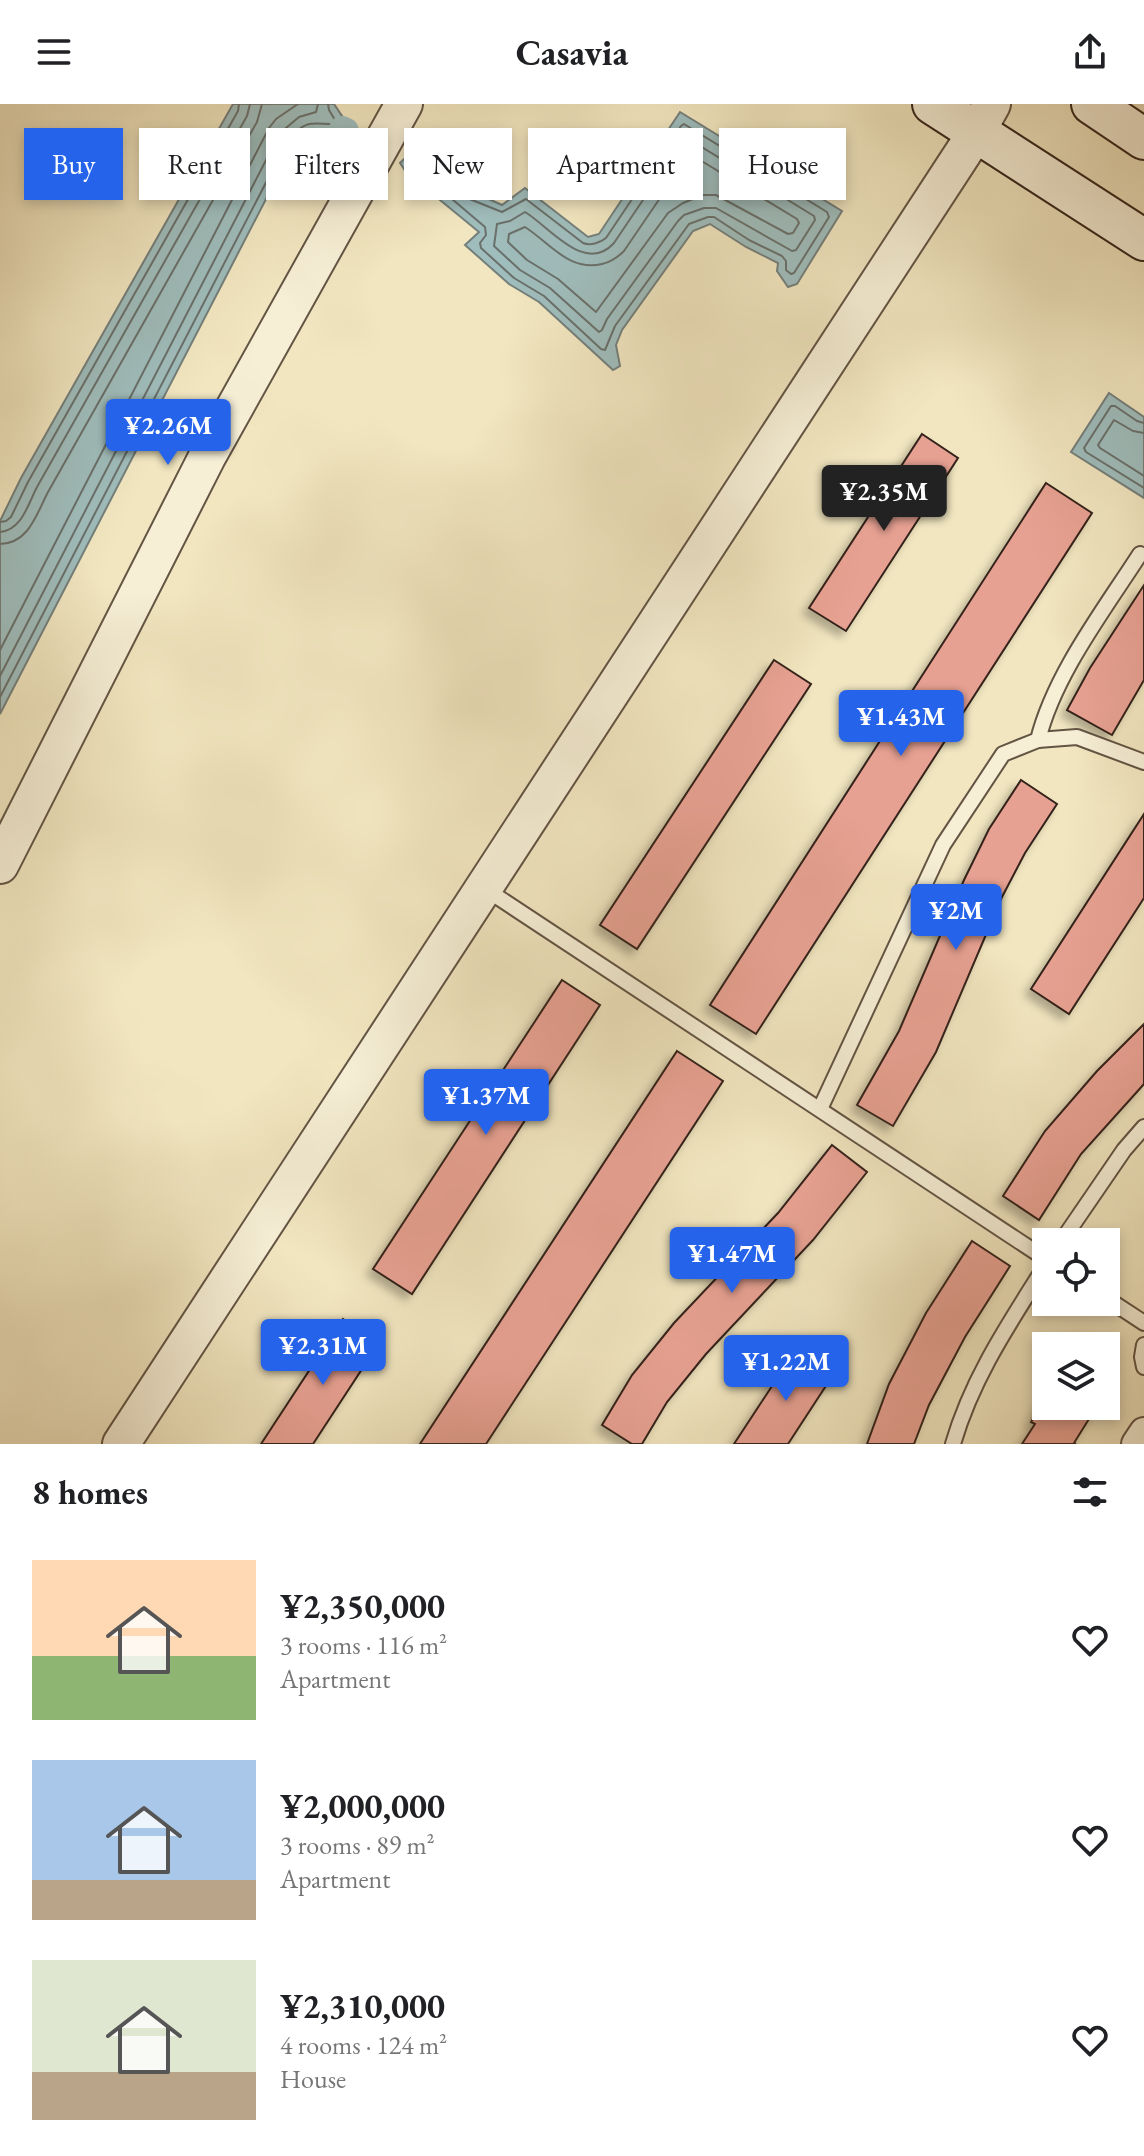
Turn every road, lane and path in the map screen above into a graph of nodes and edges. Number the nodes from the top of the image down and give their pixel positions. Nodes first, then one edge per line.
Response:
1 (404, 104) edge
2 (933, 104) edge
3 (1092, 104) edge
4 (984, 118) edge
5 (1144, 139) edge
6 (1144, 240) edge
7 (1140, 554) dead end
8 (1038, 740) junction
9 (1144, 762) edge
10 (0, 865) edge
11 (484, 887) junction
12 (820, 1109) junction
13 (1144, 1127) edge
14 (1071, 1228) edge
15 (1032, 1253) edge
16 (1032, 1285) edge
17 (1120, 1307) edge
18 (1144, 1323) edge
19 (1144, 1345) edge
20 (1144, 1367) edge
21 (1144, 1432) edge
22 (121, 1444) edge
23 (953, 1444) edge
24 (1136, 1444) edge

1 - 10 street
2 - 4 main road
3 - 5 main road
4 - 6 main road
4 - 11 street
7 - 8 lane
8 - 9 lane
8 - 12 lane
11 - 12 lane
11 - 22 street
12 - 15 lane
13 - 14 lane
16 - 23 lane
17 - 18 lane
19 - 20 lane
21 - 24 street

